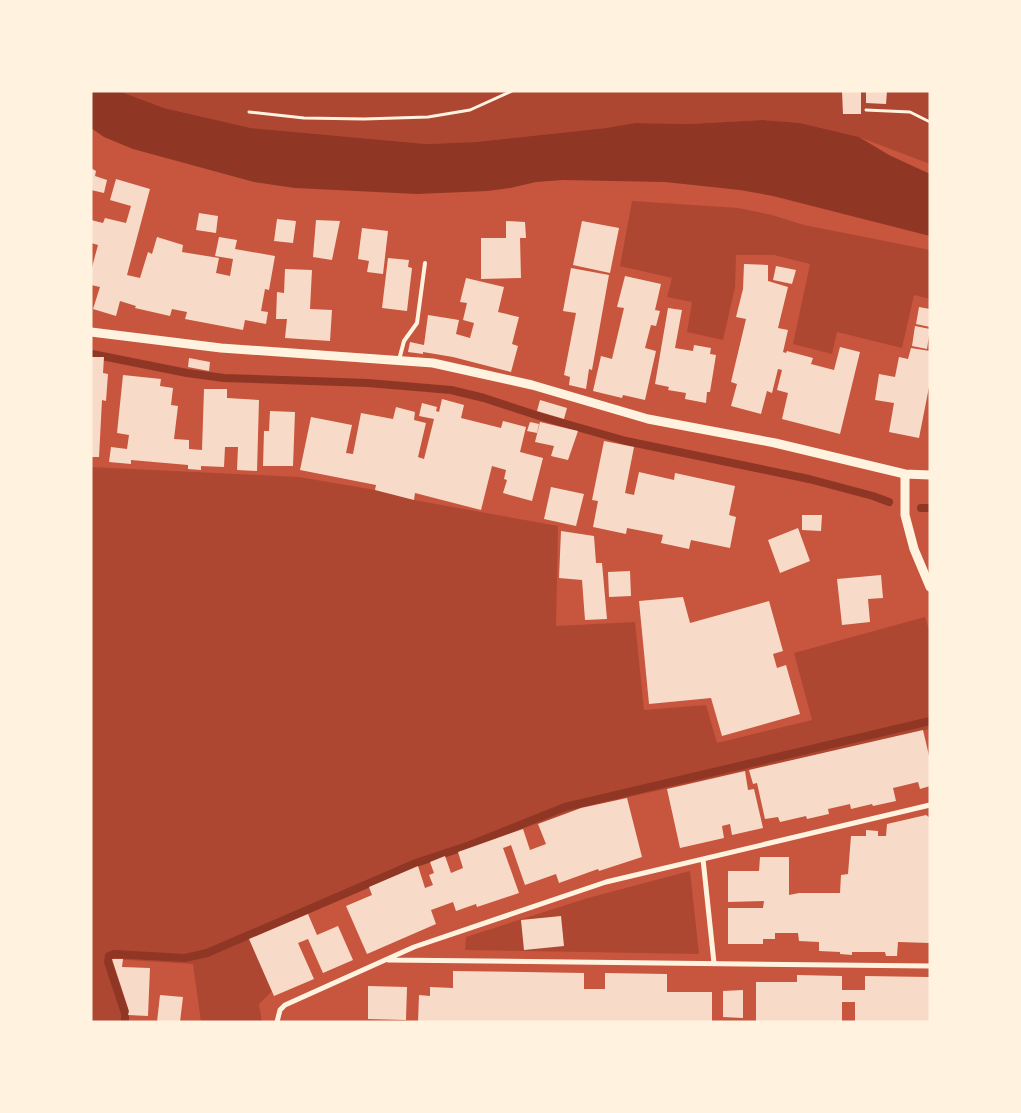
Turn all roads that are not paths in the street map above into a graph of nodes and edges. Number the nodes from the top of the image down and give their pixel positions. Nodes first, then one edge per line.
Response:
1 (425, 263) dead end
2 (91, 332) edge
3 (399, 360) junction
4 (905, 474) junction
5 (930, 475) edge
6 (930, 587) edge
7 (930, 805) edge
8 (703, 859) junction
9 (385, 960) junction
10 (714, 963) junction
11 (930, 966) edge
12 (277, 1022) edge

1 - 3 lane
2 - 3 street
3 - 4 street
4 - 5 street
4 - 6 street
7 - 8 street
8 - 9 street
8 - 10 street
9 - 10 street
9 - 12 street
10 - 11 street

